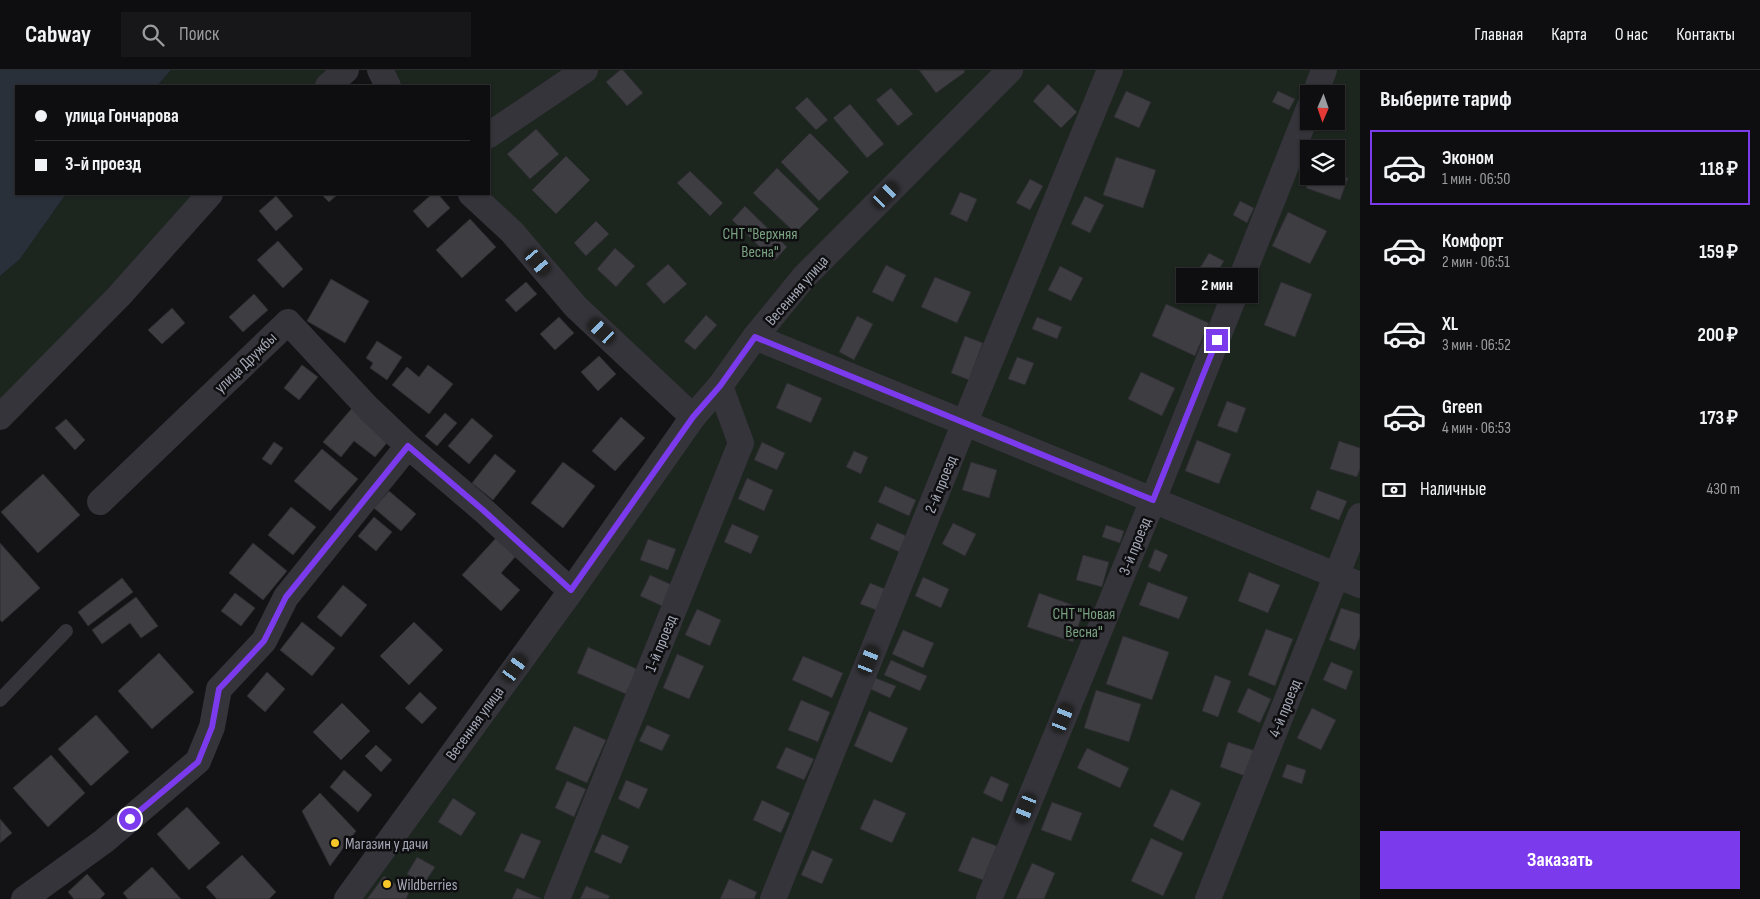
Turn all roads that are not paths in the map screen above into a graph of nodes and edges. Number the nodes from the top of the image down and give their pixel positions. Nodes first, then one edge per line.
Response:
1 (346, 70) edge
2 (380, 70) edge
3 (585, 70) edge
4 (1010, 70) edge
5 (1110, 70) edge
6 (1324, 70) edge
7 (329, 85) edge
8 (388, 85) edge
9 (1318, 85) edge
10 (1300, 130) edge
11 (490, 134) edge
12 (209, 195) edge
13 (472, 195) edge
14 (755, 337) junction
15 (720, 386) junction
16 (0, 417) edge
17 (693, 417) junction
18 (965, 422) junction
19 (408, 446) junction
20 (1153, 500) junction
21 (100, 502) dead end
22 (1360, 516) edge
23 (1336, 576) junction
24 (1360, 585) edge
25 (571, 590) junction
26 (66, 631) dead end
27 (0, 700) edge
28 (24, 899) edge
29 (347, 899) edge
30 (558, 899) edge
31 (773, 899) edge
32 (988, 899) edge
33 (1208, 899) edge

1 - 7 street
2 - 8 street
3 - 11 street
4 - 14 street, Весенняя улица
5 - 18 street, 2-й проезд
6 - 9 street
10 - 20 street, 3-й проезд
12 - 16 street
13 - 17 street
14 - 15 street, Весенняя улица
14 - 18 street
15 - 17 street, Весенняя улица
15 - 30 street, 1-й проезд
17 - 25 street, Весенняя улица
18 - 20 street
18 - 31 street, 2-й проезд
19 - 21 street, улица Дружбы
19 - 25 street, улица Дружбы
19 - 28 street
20 - 23 street
20 - 32 street, 3-й проезд
22 - 23 street, 4-й проезд
23 - 24 street
23 - 33 street, 4-й проезд
25 - 29 street, Весенняя улица
26 - 27 lane

